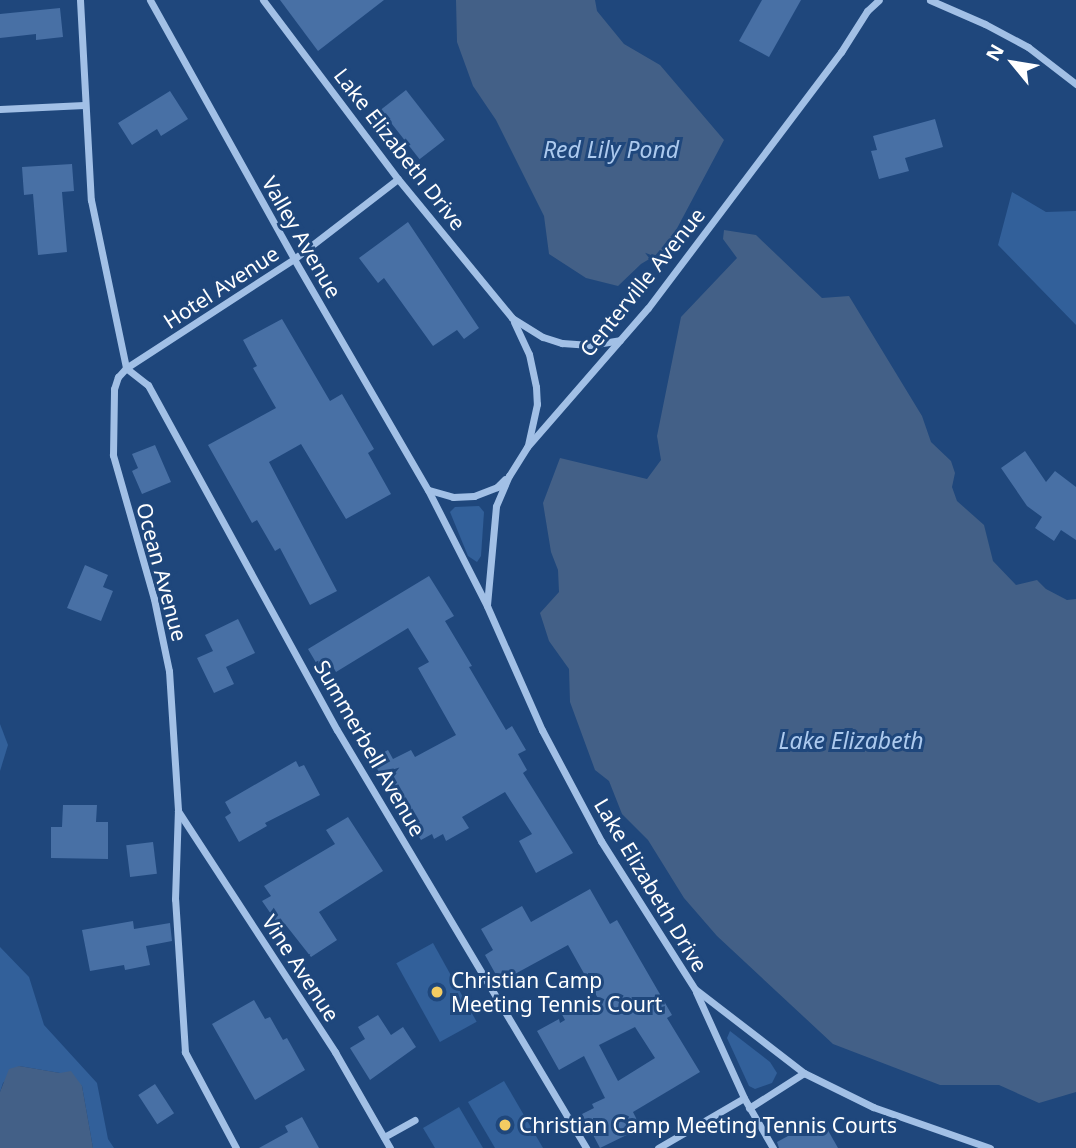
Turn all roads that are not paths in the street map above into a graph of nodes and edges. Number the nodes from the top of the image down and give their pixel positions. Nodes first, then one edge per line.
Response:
1 (80, 0) edge
2 (150, 0) edge
3 (263, 0) edge
4 (879, 0) edge
5 (930, 0) edge
6 (1076, 84) edge
7 (84, 105) junction
8 (0, 109) edge
9 (398, 179) junction
10 (294, 259) junction
11 (512, 318) junction
12 (621, 340) junction
13 (126, 368) junction
14 (527, 447) junction
15 (509, 476) junction
16 (428, 490) junction
17 (487, 606) junction
18 (178, 810) junction
19 (695, 989) junction
20 (804, 1073) junction
21 (744, 1098) junction
22 (749, 1108) junction
23 (415, 1120) dead end
24 (384, 1137) junction
25 (236, 1148) edge
26 (390, 1148) edge
27 (586, 1148) edge
28 (658, 1148) edge
29 (773, 1148) edge
30 (990, 1148) edge

1 - 7 street
2 - 10 street, Valley Avenue
3 - 9 street, Lake Elizabeth Drive
4 - 12 street, Centerville Avenue
5 - 6 street
7 - 8 street
7 - 13 street
9 - 10 street, Hotel Avenue
9 - 11 street, Lake Elizabeth Drive
10 - 13 street, Hotel Avenue
10 - 16 street, Valley Avenue
11 - 12 street, Lake Elizabeth Drive
11 - 14 street, Lake Elizabeth Drive
12 - 14 street, Centerville Avenue
13 - 18 street, Ocean Avenue
13 - 27 street, Summerbell Avenue
14 - 15 street, Centerville Avenue
15 - 16 street
15 - 17 street, Centerville Avenue
16 - 17 street, Valley Avenue
17 - 19 street, Lake Elizabeth Drive
18 - 24 street, Vine Avenue
18 - 25 street, Ocean Avenue
19 - 20 street, Lake Elizabeth Drive
19 - 21 street
20 - 22 street
20 - 30 street, Lake Elizabeth Drive
21 - 22 street
21 - 28 street
22 - 29 street
23 - 24 street
24 - 26 street, Vine Avenue

